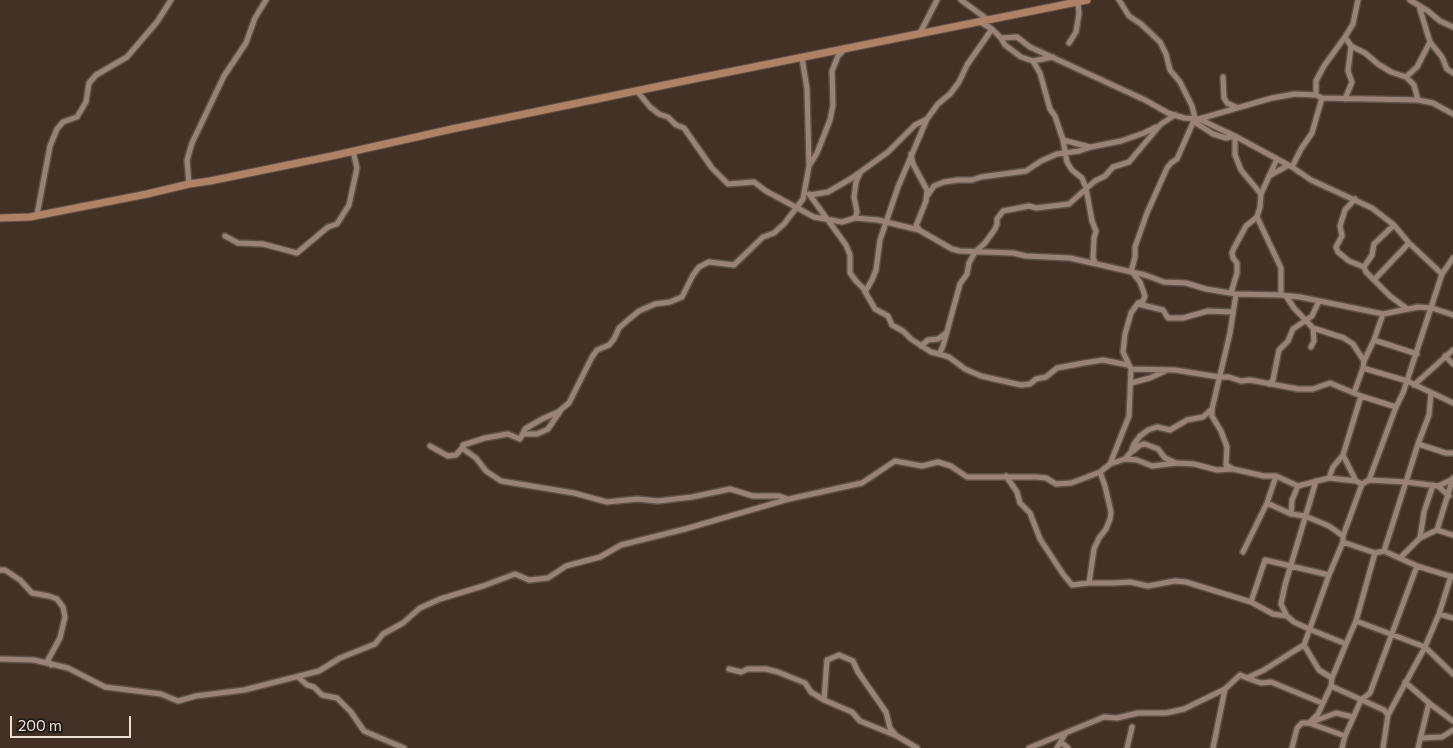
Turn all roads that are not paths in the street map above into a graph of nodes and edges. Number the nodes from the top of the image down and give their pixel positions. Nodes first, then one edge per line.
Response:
1 (171, 0) edge
2 (266, 0) edge
3 (937, 0) edge
4 (961, 0) edge
5 (1087, 0) edge
6 (1119, 0) edge
7 (1358, 0) edge
8 (1410, 0) edge
9 (1078, 2) junction
10 (1419, 6) junction
11 (987, 19) junction
12 (979, 21) junction
13 (992, 28) junction
14 (1453, 28) edge
15 (920, 33) junction
16 (1345, 37) junction
17 (1002, 38) junction
18 (1068, 42) dead end
19 (1430, 42) junction
20 (1351, 46) junction
21 (845, 50) junction
22 (1054, 57) junction
23 (802, 58) junction
24 (1033, 61) junction
25 (1453, 73) edge
26 (1223, 77) dead end
27 (1406, 77) junction
28 (637, 91) junction
29 (1319, 96) junction
30 (1345, 99) junction
31 (1418, 100) junction
32 (1236, 108) junction
33 (1453, 114) edge
34 (1175, 115) junction
35 (927, 119) junction
36 (1196, 119) junction
37 (1160, 124) junction
38 (1235, 136) junction
39 (1063, 140) junction
40 (1091, 147) junction
41 (353, 151) junction
42 (1066, 153) junction
43 (911, 154) junction
44 (1277, 159) junction
45 (809, 166) junction
46 (1290, 167) junction
47 (861, 171) junction
48 (1269, 176) junction
49 (1082, 178) junction
50 (1095, 181) junction
51 (188, 184) junction
52 (806, 186) junction
53 (1086, 188) junction
54 (1261, 194) junction
55 (810, 196) junction
56 (927, 196) junction
57 (1356, 199) junction
58 (796, 208) junction
59 (37, 215) junction
60 (1257, 217) junction
61 (0, 218) edge
62 (855, 218) junction
63 (828, 220) junction
64 (886, 222) junction
65 (1394, 225) junction
66 (919, 230) junction
67 (225, 236) dead end
68 (1409, 244) junction
69 (975, 252) junction
70 (1453, 258) edge
71 (1096, 264) junction
72 (1451, 265) edge
73 (1364, 267) junction
74 (1131, 272) junction
75 (1442, 274) junction
76 (1374, 280) junction
77 (865, 292) junction
78 (1233, 294) junction
79 (1284, 296) junction
80 (1319, 301) junction
81 (1138, 303) junction
82 (1406, 308) junction
83 (1432, 308) junction
84 (1233, 312) junction
85 (1383, 314) junction
86 (1453, 315) edge
87 (1305, 322) junction
88 (1313, 328) junction
89 (946, 333) junction
90 (1374, 340) junction
91 (921, 346) junction
92 (1312, 347) dead end
93 (1453, 350) edge
94 (939, 354) junction
95 (1417, 354) junction
96 (1445, 356) junction
97 (1364, 361) junction
98 (1453, 364) edge
99 (1130, 367) junction
100 (1363, 368) junction
101 (1168, 369) junction
102 (1219, 377) junction
103 (1407, 382) junction
104 (1131, 383) junction
105 (1270, 384) junction
106 (1414, 385) junction
107 (1354, 393) junction
108 (1431, 393) junction
109 (1361, 396) junction
110 (1453, 403) edge
111 (1396, 407) junction
112 (1212, 409) junction
113 (561, 410) junction
114 (523, 434) junction
115 (1418, 444) junction
116 (430, 446) dead end
117 (462, 448) junction
118 (1131, 452) junction
119 (1453, 453) edge
120 (1343, 455) junction
121 (1125, 459) junction
122 (1177, 463) junction
123 (1110, 464) junction
124 (1233, 469) junction
125 (1100, 472) junction
126 (1006, 476) junction
127 (1276, 476) junction
128 (1329, 478) junction
129 (1453, 478) edge
130 (1369, 480) junction
131 (1316, 481) junction
132 (1356, 481) junction
133 (1406, 482) junction
134 (1362, 484) junction
135 (1298, 486) junction
136 (1435, 486) junction
137 (1449, 496) junction
138 (788, 499) junction
139 (1267, 503) junction
140 (1291, 514) junction
141 (1305, 516) junction
142 (1437, 530) junction
143 (1453, 535) edge
144 (1420, 538) junction
145 (1343, 539) junction
146 (1384, 550) junction
147 (1243, 552) dead end
148 (1376, 552) junction
149 (1400, 558) junction
150 (1291, 565) junction
151 (1417, 566) junction
152 (0, 570) edge
153 (1329, 575) junction
154 (1452, 576) edge
155 (1089, 582) junction
156 (1251, 602) junction
157 (1439, 614) junction
158 (1287, 616) junction
159 (1453, 618) edge
160 (1356, 621) junction
161 (1309, 629) junction
162 (1392, 633) junction
163 (1346, 644) junction
164 (1304, 645) junction
165 (1425, 647) junction
166 (0, 659) edge
167 (52, 665) junction
168 (728, 669) dead end
169 (1264, 670) junction
170 (1453, 674) edge
171 (298, 677) junction
172 (1247, 678) junction
173 (1332, 678) junction
174 (1270, 682) junction
175 (1405, 682) junction
176 (1331, 686) junction
177 (1224, 689) junction
178 (824, 700) junction
179 (1361, 700) junction
180 (1322, 703) junction
181 (1429, 703) junction
182 (1388, 715) junction
183 (1352, 717) junction
184 (1453, 721) edge
185 (1309, 723) junction
186 (1132, 727) dead end
187 (1453, 730) edge
188 (1065, 734) junction
189 (897, 736) junction
190 (1345, 736) junction
191 (1422, 738) junction
192 (1061, 742) junction
193 (404, 748) edge
194 (917, 748) edge
195 (1029, 748) edge
196 (1057, 748) edge
197 (1068, 748) edge
198 (1127, 748) edge
199 (1213, 748) edge
200 (1292, 748) edge
201 (1342, 748) edge
202 (1383, 748) edge
203 (1418, 748) edge

1 - 59 street
2 - 51 street
3 - 15 street
4 - 11 street
5 - 9 main road
6 - 36 street
7 - 16 street
8 - 10 street
9 - 11 main road
9 - 18 street
10 - 14 street
10 - 19 street
11 - 12 main road
12 - 13 street
12 - 15 main road
13 - 17 street
13 - 35 street
15 - 21 main road
16 - 20 street
16 - 29 street
17 - 22 street
17 - 24 street
19 - 25 street
19 - 27 street
20 - 27 street
20 - 30 street
21 - 23 main road
21 - 45 street
22 - 24 street
22 - 34 street
23 - 28 main road
23 - 45 street
24 - 39 street
26 - 32 street
27 - 31 street
28 - 41 main road
28 - 58 street
29 - 30 street
29 - 32 street
29 - 46 street
30 - 31 street
31 - 33 street
32 - 36 street
34 - 36 street
34 - 37 street
35 - 43 street
35 - 47 street
36 - 38 street
36 - 74 street
37 - 40 street
37 - 50 street
38 - 44 street
38 - 54 street
39 - 40 street
39 - 42 street
40 - 42 street
41 - 51 main road
41 - 67 street
42 - 49 street
42 - 56 street
43 - 56 street
43 - 64 street
44 - 46 street
44 - 48 street
45 - 52 street
46 - 48 street
46 - 57 street
47 - 55 street
47 - 62 street
48 - 54 street
49 - 50 street
49 - 53 street
50 - 53 street
51 - 59 main road
52 - 55 street
52 - 58 street
53 - 69 street
53 - 71 street
54 - 60 street
55 - 63 street
56 - 66 street
57 - 65 street
57 - 73 street
58 - 63 street
58 - 113 street
59 - 61 main road
60 - 78 street
60 - 79 street
62 - 63 street
62 - 64 street
63 - 77 street
64 - 66 street
64 - 77 street
65 - 68 street
65 - 73 street
66 - 69 street
68 - 75 street
68 - 76 street
69 - 71 street
69 - 89 street
70 - 72 street
71 - 74 street
72 - 75 street
73 - 76 street
74 - 78 street
74 - 81 street
75 - 83 street
76 - 82 street
77 - 91 street
78 - 79 street
78 - 84 street
79 - 80 street
79 - 87 street
80 - 85 street
80 - 87 street
81 - 84 street
81 - 99 street
82 - 83 street
82 - 85 street
83 - 86 street
83 - 95 street
84 - 102 street
85 - 90 street
87 - 88 street
87 - 105 street
88 - 92 street
88 - 97 street
89 - 91 street
89 - 94 street
90 - 95 street
90 - 97 street
91 - 94 street
93 - 96 street
94 - 99 street
95 - 103 street
96 - 98 street
96 - 106 street
97 - 100 street
99 - 101 street
99 - 104 street
100 - 103 street
100 - 107 street
101 - 102 street
101 - 104 street
102 - 105 street
102 - 112 street
103 - 106 street
103 - 111 street
104 - 123 street
105 - 107 street
106 - 108 street
107 - 109 street
108 - 110 street
108 - 115 street
109 - 111 street
109 - 120 street
111 - 130 street
112 - 118 street
112 - 124 street
113 - 114 street
113 - 114 street
114 - 117 street
115 - 119 street
115 - 133 street
116 - 117 street
117 - 138 street
118 - 121 street
118 - 122 street
120 - 128 street
120 - 132 street
121 - 122 street
121 - 123 street
122 - 124 street
123 - 125 street
124 - 127 street
125 - 126 street
125 - 155 street
126 - 138 street
126 - 155 street
127 - 135 street
127 - 139 street
128 - 131 street
128 - 132 street
129 - 136 street
129 - 137 street
130 - 133 street
130 - 134 street
131 - 135 street
131 - 141 street
132 - 134 street
133 - 136 street
133 - 146 street
134 - 145 street
135 - 140 street
136 - 137 street
136 - 144 street
137 - 142 street
138 - 171 street
139 - 140 street
139 - 147 street
140 - 141 street
141 - 145 street
141 - 150 street
142 - 143 street
142 - 144 street
144 - 149 street
145 - 148 street
145 - 153 street
146 - 148 street
146 - 149 street
148 - 160 street
149 - 151 street
150 - 153 street
150 - 156 street
150 - 158 street
151 - 154 street
151 - 162 street
152 - 167 street
153 - 161 street
154 - 157 street
155 - 156 street
156 - 158 street
157 - 159 street
157 - 165 street
158 - 161 street
160 - 162 street
160 - 163 street
161 - 163 street
161 - 164 street
162 - 165 street
162 - 179 street
163 - 173 street
164 - 169 street
164 - 173 street
165 - 170 street
165 - 175 street
166 - 167 street
167 - 171 street
168 - 178 street
169 - 172 street
169 - 174 street
171 - 193 street
172 - 174 street
172 - 177 street
173 - 176 street
174 - 180 street
175 - 181 street
175 - 182 street
176 - 179 street
176 - 180 street
177 - 188 street
177 - 199 street
178 - 189 street
178 - 189 street
179 - 182 street
179 - 183 street
180 - 185 street
181 - 184 street
181 - 191 street
182 - 202 street
183 - 185 street
183 - 190 street
185 - 190 street
185 - 200 street
186 - 198 street
187 - 191 street
188 - 192 street
188 - 195 street
189 - 194 street
190 - 201 street
191 - 203 street
192 - 196 street
192 - 197 street

